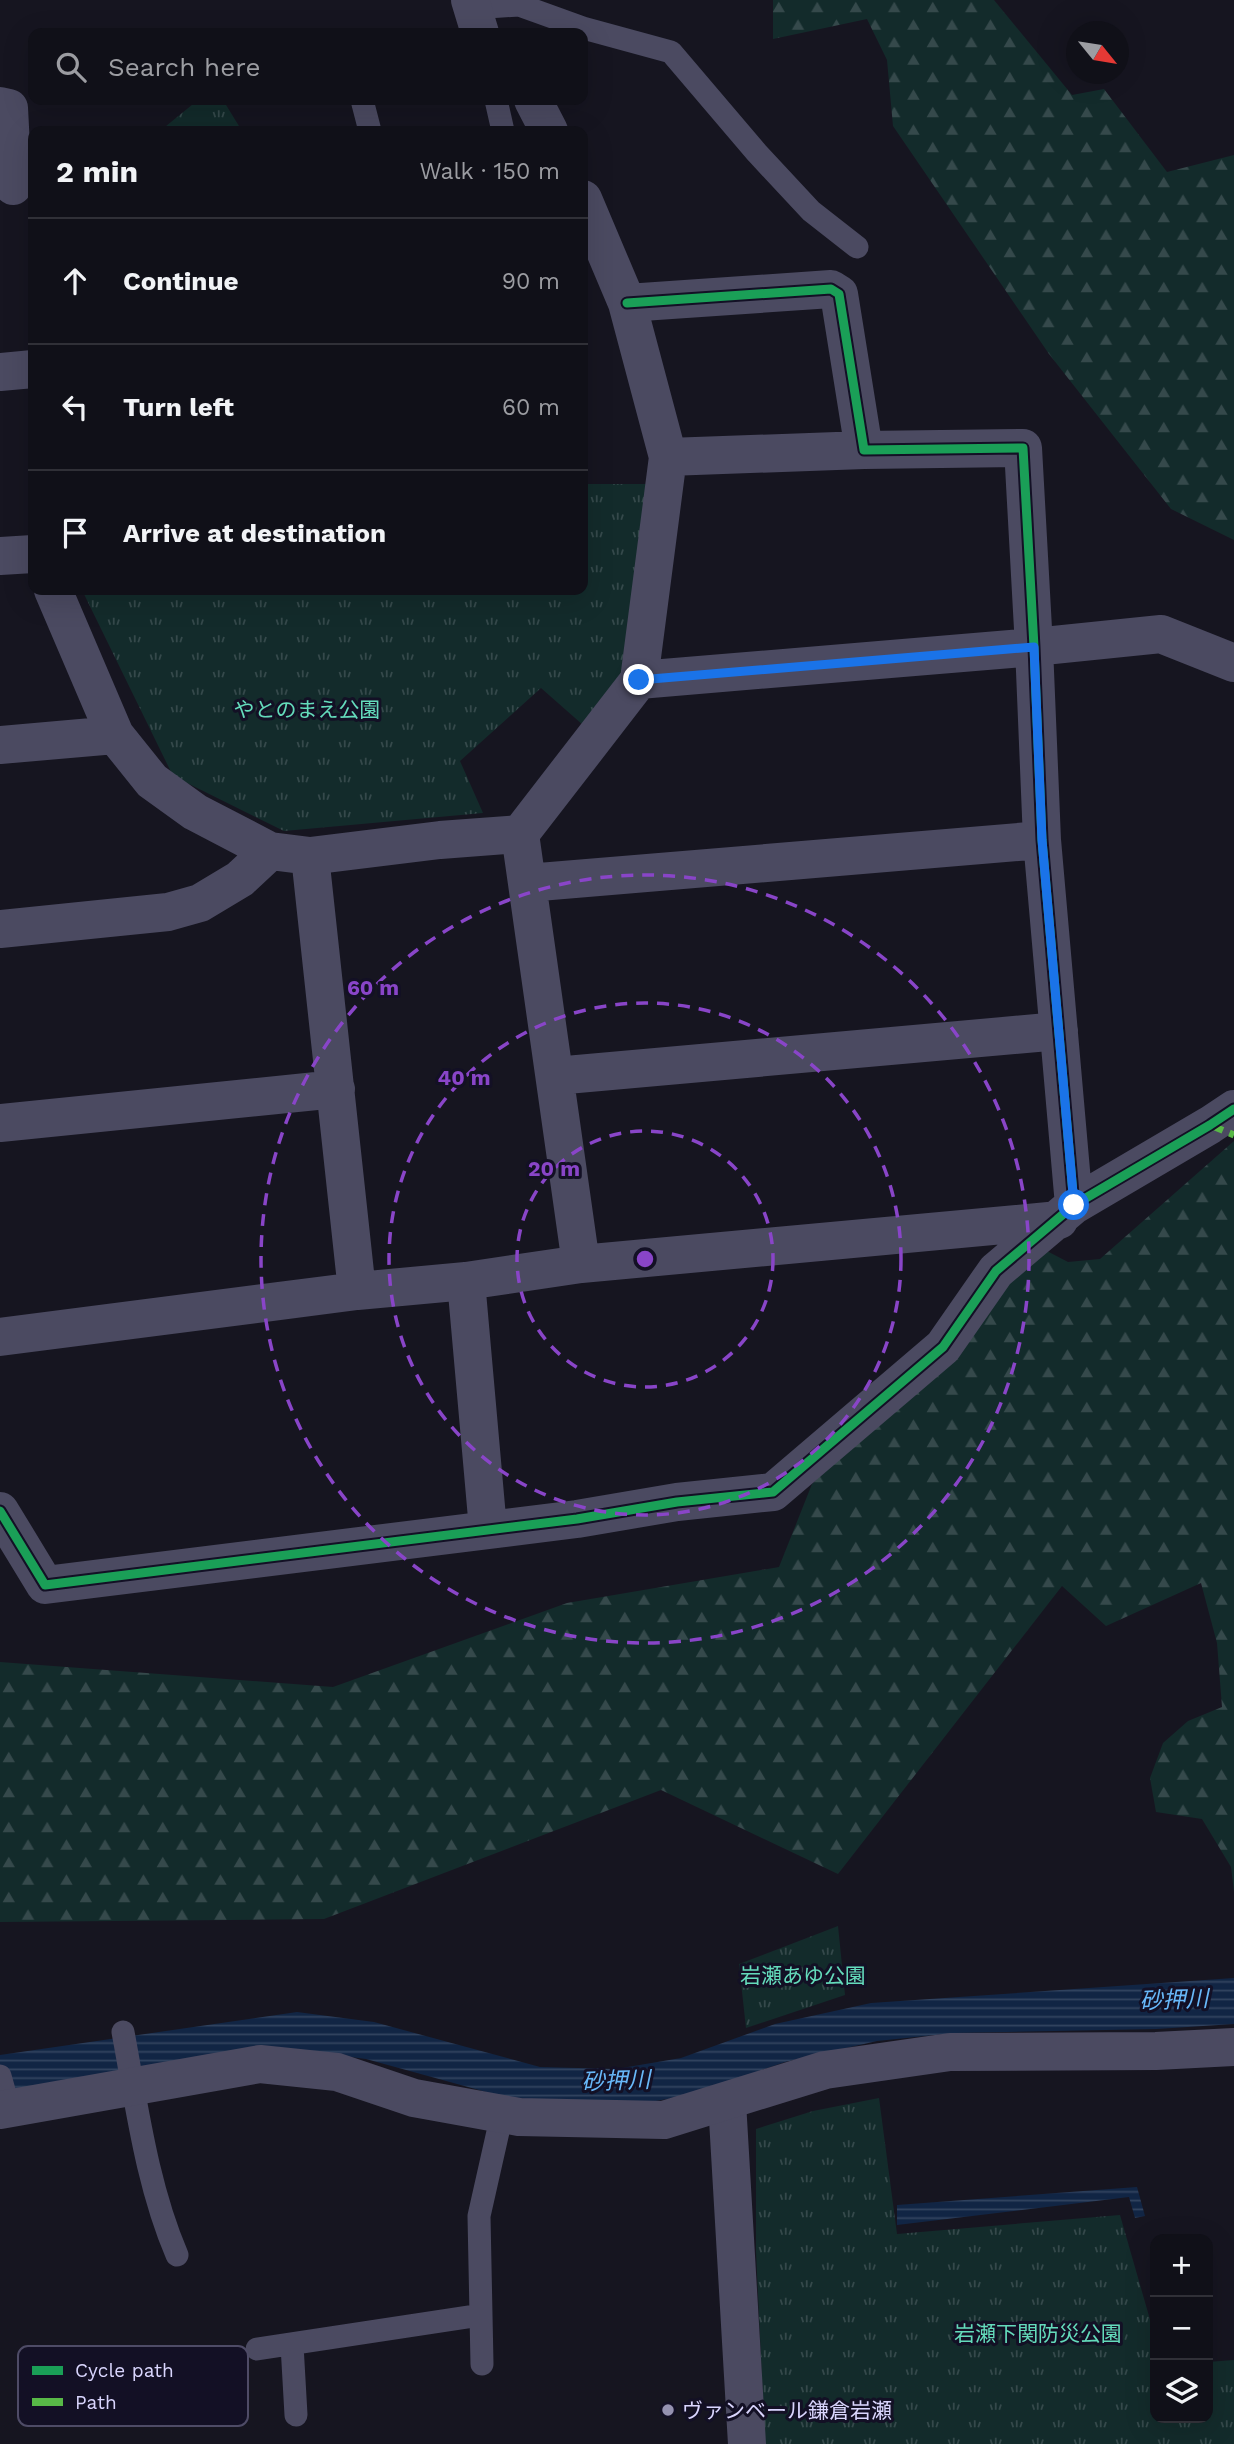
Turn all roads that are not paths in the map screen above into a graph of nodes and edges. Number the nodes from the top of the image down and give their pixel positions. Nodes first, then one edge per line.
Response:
1 (474, 14) edge
2 (583, 28) edge
3 (588, 29) edge
4 (363, 105) edge
5 (497, 105) edge
6 (536, 105) edge
7 (0, 106) edge
8 (369, 126) edge
9 (502, 126) edge
10 (546, 126) edge
11 (15, 186) edge
12 (588, 211) edge
13 (857, 247) dead end
14 (627, 303) junction
15 (28, 369) edge
16 (0, 372) edge
17 (864, 450) junction
18 (668, 457) junction
19 (28, 554) edge
20 (0, 556) edge
21 (55, 595) edge
22 (1034, 647) junction
23 (1234, 663) edge
24 (639, 680) junction
25 (115, 735) junction
26 (0, 745) edge
27 (520, 834) junction
28 (1042, 840) junction
29 (270, 851) junction
30 (310, 856) junction
31 (527, 883) junction
32 (0, 929) edge
33 (1059, 1031) junction
34 (555, 1076) junction
35 (336, 1089) junction
36 (1234, 1109) edge
37 (0, 1123) edge
38 (1067, 1212) junction
39 (582, 1264) junction
40 (466, 1281) junction
41 (357, 1291) junction
42 (0, 1337) edge
43 (0, 1511) edge
44 (488, 1530) junction
45 (123, 2032) dead end
46 (1234, 2047) edge
47 (132, 2083) junction
48 (4, 2099) edge
49 (727, 2102) junction
50 (502, 2114) junction
51 (177, 2255) dead end
52 (481, 2315) junction
53 (292, 2345) junction
54 (257, 2349) dead end
55 (482, 2364) dead end
56 (296, 2415) dead end
57 (747, 2444) edge

1 - 2 lane
3 - 13 lane
4 - 8 lane
5 - 9 lane
6 - 10 street
7 - 11 street
12 - 14 street
14 - 17 street
14 - 18 street
15 - 16 street
17 - 18 street
17 - 22 street
18 - 24 street
19 - 20 street
21 - 25 street
22 - 23 street
22 - 24 street
22 - 28 street
24 - 27 street
25 - 26 street
25 - 29 street
27 - 30 street
27 - 31 street
28 - 31 street
28 - 33 street
29 - 30 street
29 - 32 street
30 - 35 street
31 - 34 street
33 - 34 street
33 - 38 street
34 - 39 street
35 - 37 street
35 - 41 street
36 - 38 street
38 - 39 street
38 - 44 street
39 - 40 street
40 - 41 street
40 - 44 street
41 - 42 street
43 - 44 street
45 - 47 lane
46 - 49 street
47 - 48 street
47 - 50 street
47 - 51 lane
49 - 50 street
49 - 57 street
50 - 52 lane
52 - 53 lane
52 - 55 lane
53 - 54 lane
53 - 56 lane

